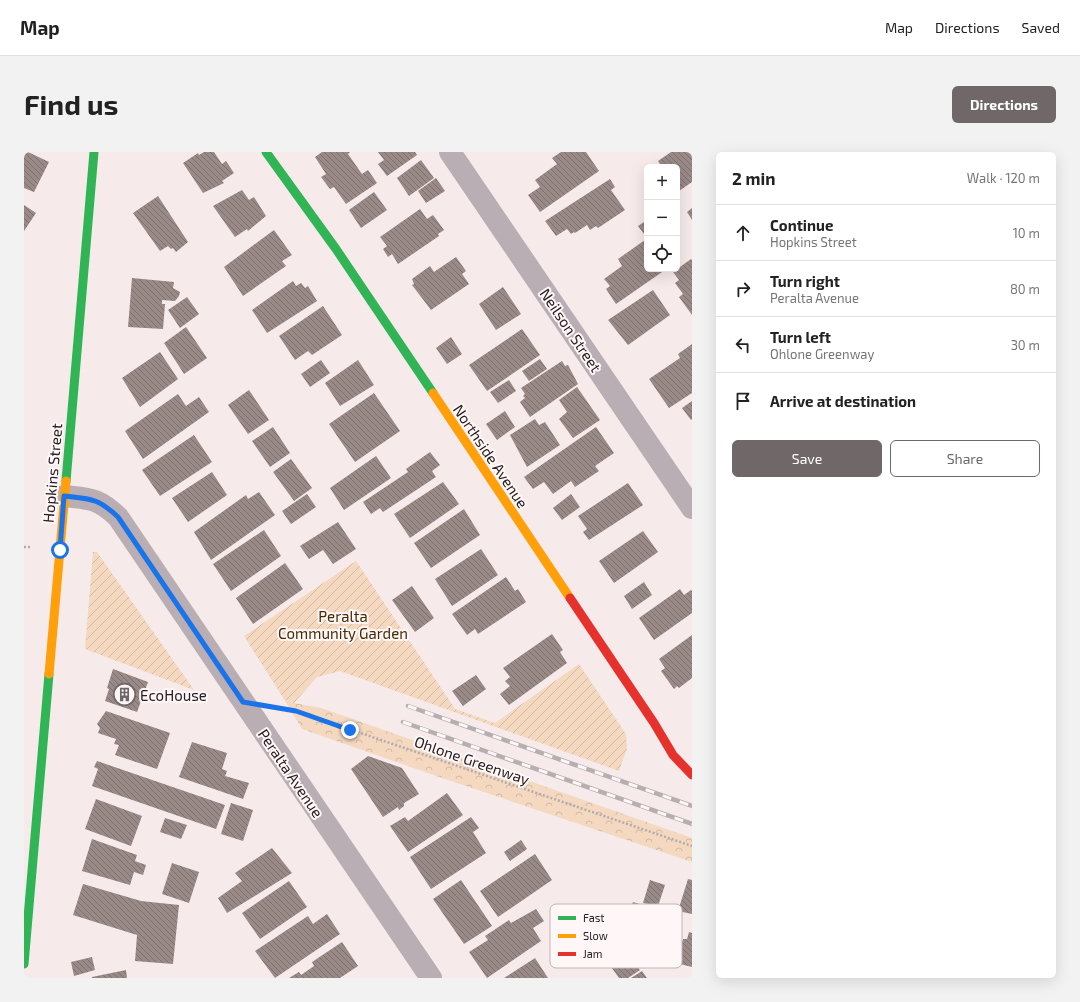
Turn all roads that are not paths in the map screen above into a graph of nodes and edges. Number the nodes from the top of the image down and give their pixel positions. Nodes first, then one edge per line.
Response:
1 (94, 152) edge
2 (266, 152) edge
3 (450, 152) edge
4 (64, 496) junction
5 (692, 508) edge
6 (692, 775) edge
7 (24, 964) edge
8 (431, 978) edge

1 - 4 street, Hopkins Street
2 - 6 street, Northside Avenue
3 - 5 street, Neilson Street
4 - 7 street, Hopkins Street
4 - 8 street, Peralta Avenue

